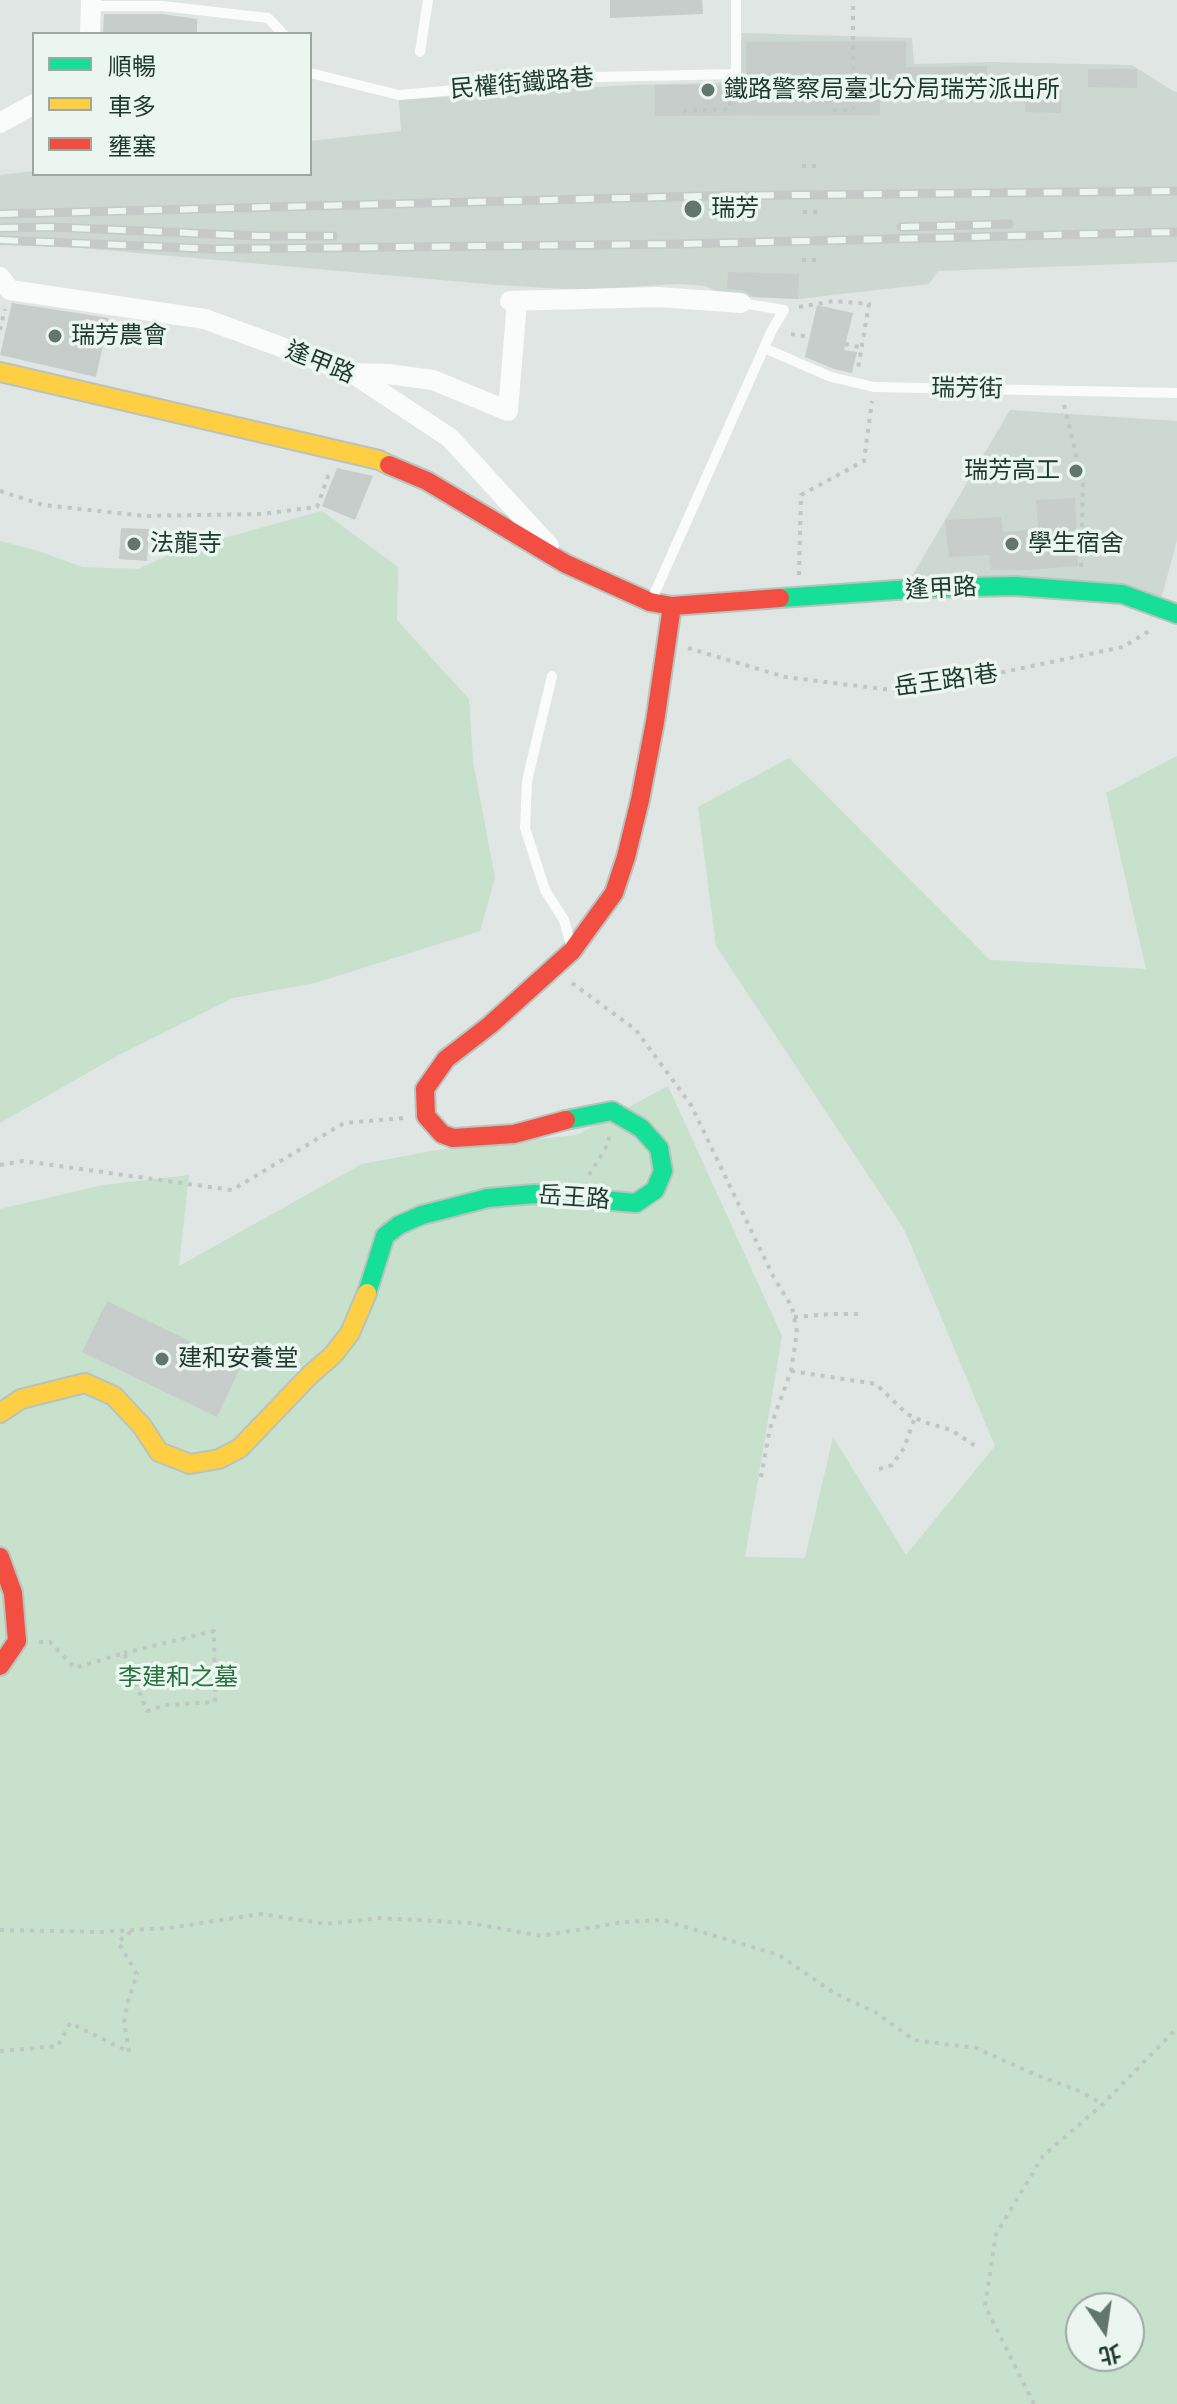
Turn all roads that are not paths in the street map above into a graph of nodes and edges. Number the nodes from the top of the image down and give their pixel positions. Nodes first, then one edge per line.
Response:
1 (428, 0) edge
2 (736, 0) edge
3 (91, 3) edge
4 (90, 32) edge
5 (281, 32) edge
6 (420, 52) dead end
7 (312, 73) edge
8 (32, 105) edge
9 (0, 123) edge
10 (5, 283) edge
11 (741, 303) joint
12 (764, 348) junction
13 (0, 372) edge
14 (352, 373) junction
15 (1177, 393) edge
16 (566, 564) junction
17 (650, 602) junction
18 (672, 606) junction
19 (1171, 612) edge
20 (552, 676) dead end
21 (572, 951) junction
22 (0, 1413) edge
23 (0, 1557) edge
24 (0, 1666) edge

1 - 6 lane
2 - 7 lane, 民權街鐵路巷
3 - 4 street
3 - 5 lane
8 - 9 street
10 - 14 street, 逢甲路
11 - 12 lane
11 - 14 street
12 - 15 lane, 瑞芳街
12 - 17 lane
13 - 16 street, 逢甲路
14 - 16 street, 逢甲路
16 - 17 street, 逢甲路
17 - 18 street, 逢甲路
18 - 19 street, 逢甲路
18 - 21 street
20 - 21 lane
21 - 22 street, 岳王路
23 - 24 street

